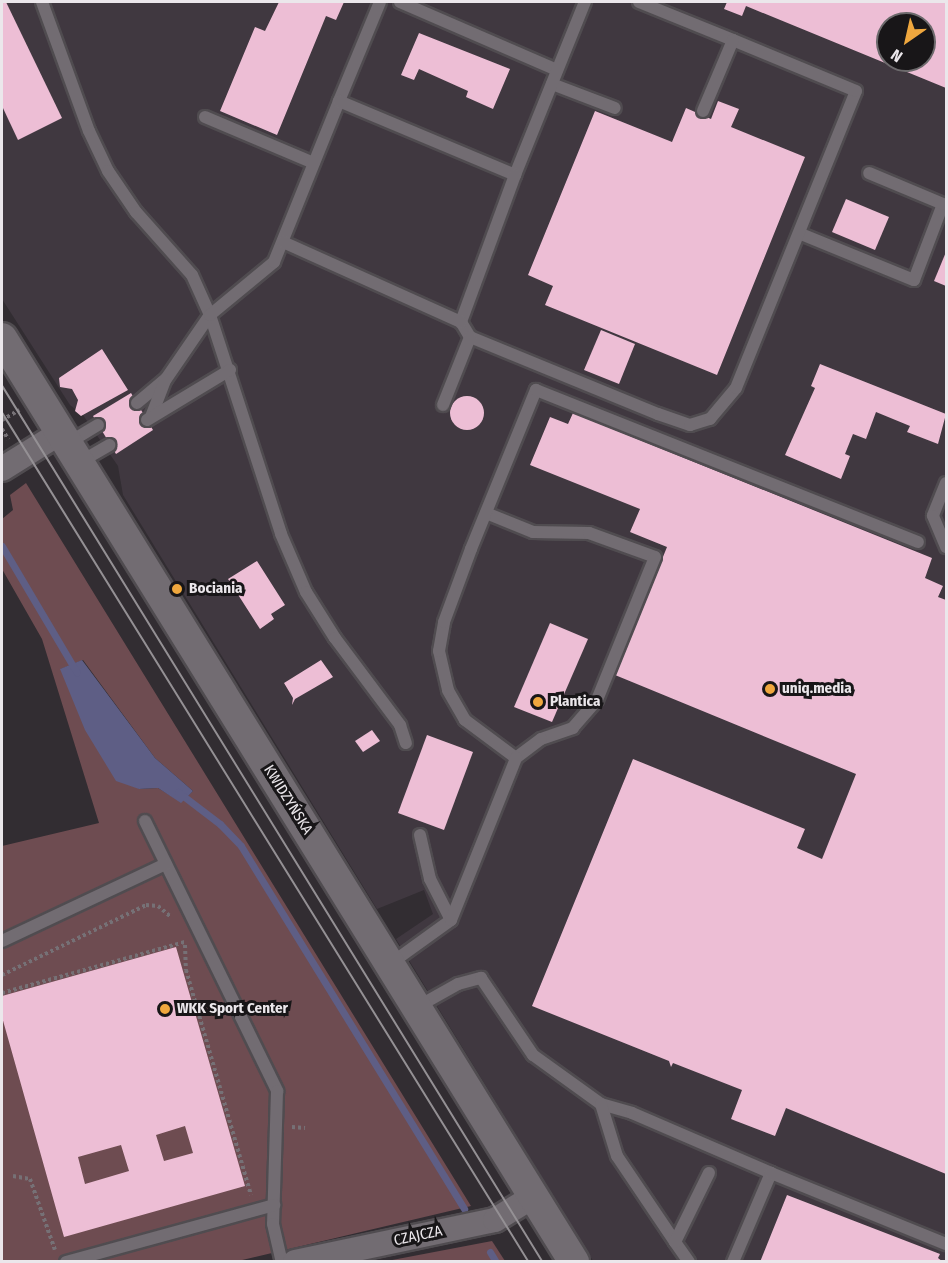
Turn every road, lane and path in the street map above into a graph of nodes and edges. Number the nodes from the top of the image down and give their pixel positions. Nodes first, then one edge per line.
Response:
1 (42, 2) edge
2 (380, 2) edge
3 (400, 2) edge
4 (585, 2) edge
5 (639, 2) edge
6 (733, 40) junction
7 (557, 70) junction
8 (552, 84) junction
9 (339, 101) junction
10 (615, 108) dead end
11 (703, 111) dead end
12 (206, 117) dead end
13 (314, 163) junction
14 (869, 173) dead end
15 (515, 175) junction
16 (801, 234) junction
17 (283, 242) junction
18 (210, 315) junction
19 (461, 321) junction
20 (470, 337) junction
21 (2, 338) edge
22 (230, 370) junction
23 (166, 379) junction
24 (137, 403) dead end
25 (443, 405) dead end
26 (22, 408) dead end
27 (2, 420) edge
28 (98, 425) dead end
29 (110, 445) dead end
30 (69, 446) junction
31 (2, 469) edge
32 (946, 483) edge
33 (486, 513) junction
34 (918, 542) dead end
35 (946, 547) edge
36 (406, 743) dead end
37 (516, 758) junction
38 (146, 821) dead end
39 (420, 835) dead end
40 (166, 864) junction
41 (451, 920) junction
42 (177, 924) dead end
43 (181, 933) dead end
44 (2, 942) edge
45 (185, 942) junction
46 (390, 964) junction
47 (2, 975) edge
48 (2, 993) edge
49 (417, 1007) junction
50 (601, 1104) junction
51 (709, 1173) dead end
52 (771, 1173) junction
53 (13, 1176) dead end
54 (534, 1196) junction
55 (274, 1205) junction
56 (255, 1210) junction
57 (675, 1242) junction
58 (946, 1244) edge
59 (61, 1257) edge
60 (282, 1262) edge
61 (295, 1262) edge
62 (574, 1262) edge
63 (689, 1262) edge
64 (733, 1262) edge

1 - 18 lane
2 - 9 lane
3 - 7 lane
4 - 7 lane
5 - 6 lane
6 - 11 lane
6 - 16 lane
7 - 8 lane
8 - 10 lane
8 - 15 lane
9 - 13 lane
9 - 15 lane
12 - 13 lane
13 - 17 lane
14 - 16 lane
15 - 19 lane
16 - 20 lane
17 - 18 lane
17 - 19 lane
18 - 22 lane
18 - 23 lane
19 - 20 lane
20 - 25 lane
21 - 30 street, KWIDZYŃSKA
22 - 23 lane
22 - 36 lane
23 - 24 lane
26 - 27 path
28 - 30 lane
29 - 30 lane
30 - 31 street
30 - 46 street, KWIDZYŃSKA
32 - 35 lane
33 - 34 lane
33 - 37 lane
33 - 37 lane
37 - 41 lane
38 - 40 lane
39 - 41 lane
40 - 44 lane
40 - 55 lane
41 - 46 lane
42 - 47 path
43 - 45 path
45 - 48 path
45 - 56 path
46 - 49 street, KWIDZYŃSKA
49 - 50 lane
49 - 54 street, KWIDZYŃSKA
50 - 52 lane
50 - 57 lane
51 - 57 lane
52 - 58 lane
52 - 64 lane
53 - 59 path
54 - 61 street, CZAJCZA
54 - 62 street, KWIDZYŃSKA
55 - 56 lane
55 - 60 lane
56 - 59 lane
57 - 63 lane

